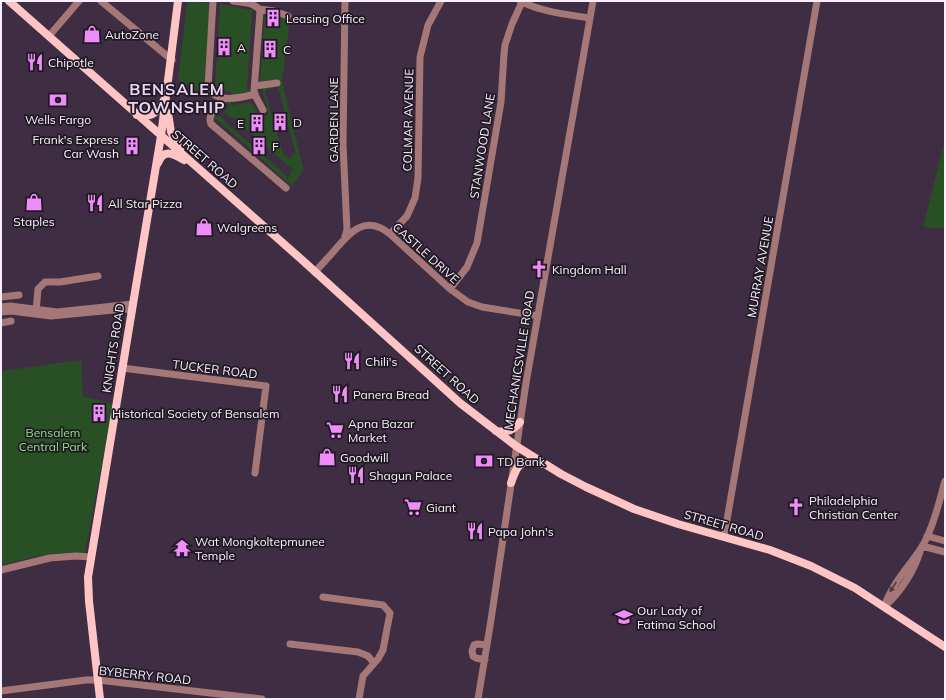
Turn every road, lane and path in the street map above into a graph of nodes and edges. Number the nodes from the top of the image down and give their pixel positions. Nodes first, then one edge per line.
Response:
1 (9, 1) edge
2 (79, 1) edge
3 (101, 1) edge
4 (178, 1) edge
5 (213, 1) edge
6 (233, 1) edge
7 (345, 1) edge
8 (441, 1) edge
9 (593, 1) edge
10 (817, 1) edge
11 (521, 2) edge
12 (259, 10) junction
13 (288, 16) dead end
14 (589, 18) junction
15 (49, 36) junction
16 (172, 60) junction
17 (277, 84) dead end
18 (255, 90) junction
19 (167, 94) junction
20 (224, 98) junction
21 (263, 110) dead end
22 (138, 115) junction
23 (162, 136) junction
24 (190, 162) junction
25 (156, 166) junction
26 (286, 188) dead end
27 (390, 234) junction
28 (345, 238) junction
29 (315, 272) junction
30 (98, 276) dead end
31 (450, 289) junction
32 (19, 295) dead end
33 (1, 297) edge
34 (1, 307) edge
35 (132, 307) junction
36 (1, 312) edge
37 (36, 312) junction
38 (538, 316) junction
39 (11, 321) dead end
40 (1, 323) edge
41 (122, 368) junction
42 (520, 422) junction
43 (495, 430) junction
44 (516, 446) junction
45 (545, 465) junction
46 (255, 473) dead end
47 (945, 481) edge
48 (511, 483) junction
49 (927, 536) junction
50 (724, 537) junction
51 (945, 542) edge
52 (922, 546) junction
53 (945, 552) edge
54 (91, 557) junction
55 (1, 570) edge
56 (323, 597) dead end
57 (884, 607) junction
58 (290, 644) dead end
59 (487, 645) junction
60 (945, 647) edge
61 (485, 660) junction
62 (374, 663) junction
63 (98, 680) junction
64 (1, 691) edge
65 (100, 699) edge
66 (262, 699) edge
67 (359, 699) edge
68 (478, 699) edge

1 - 15 main road, STREET ROAD
2 - 15 street
3 - 16 street
4 - 16 main road, KNIGHTS ROAD
5 - 20 street
6 - 12 street
7 - 28 street, GARDEN LANE
8 - 27 street, COLMAR AVENUE
9 - 14 street, MECHANICSVILLE ROAD
10 - 50 street, MURRAY AVENUE
11 - 14 street
11 - 31 street, STANWOOD LANE
12 - 13 street
12 - 18 street
14 - 38 street, MECHANICSVILLE ROAD
15 - 22 main road, STREET ROAD
16 - 19 main road, KNIGHTS ROAD
17 - 18 street
18 - 20 street
18 - 21 street
19 - 22 main road
19 - 23 main road, KNIGHTS ROAD
19 - 24 main road
20 - 26 street
22 - 23 main road, STREET ROAD
23 - 24 main road, STREET ROAD
23 - 25 main road, KNIGHTS ROAD
24 - 25 main road
24 - 29 main road, STREET ROAD
25 - 35 main road, KNIGHTS ROAD
27 - 28 street, CASTLE DRIVE
27 - 31 street, CASTLE DRIVE
28 - 29 street, CASTLE DRIVE
29 - 43 main road, STREET ROAD
30 - 37 street
31 - 38 street, CASTLE DRIVE
32 - 33 street
34 - 37 street
35 - 37 street
35 - 41 main road, KNIGHTS ROAD
36 - 37 street
38 - 42 street, MECHANICSVILLE ROAD
39 - 40 street
41 - 46 street, TUCKER ROAD
41 - 54 main road, KNIGHTS ROAD
42 - 43 main road
42 - 44 street, MECHANICSVILLE ROAD
43 - 44 main road, STREET ROAD
44 - 45 main road, STREET ROAD
44 - 48 street, MECHANICSVILLE ROAD
45 - 48 main road
45 - 50 main road, STREET ROAD
47 - 49 street
48 - 59 street, MECHANICSVILLE ROAD
49 - 51 street
49 - 52 street
50 - 57 main road, STREET ROAD
52 - 53 street
52 - 57 street
54 - 55 street
54 - 63 main road, KNIGHTS ROAD
56 - 62 street
57 - 60 main road, STREET ROAD
58 - 62 street
59 - 61 street, MECHANICSVILLE ROAD
59 - 61 street
61 - 68 street, MECHANICSVILLE ROAD
62 - 67 street
63 - 64 street, BYBERRY ROAD
63 - 65 main road, KNIGHTS ROAD
63 - 66 street, BYBERRY ROAD

